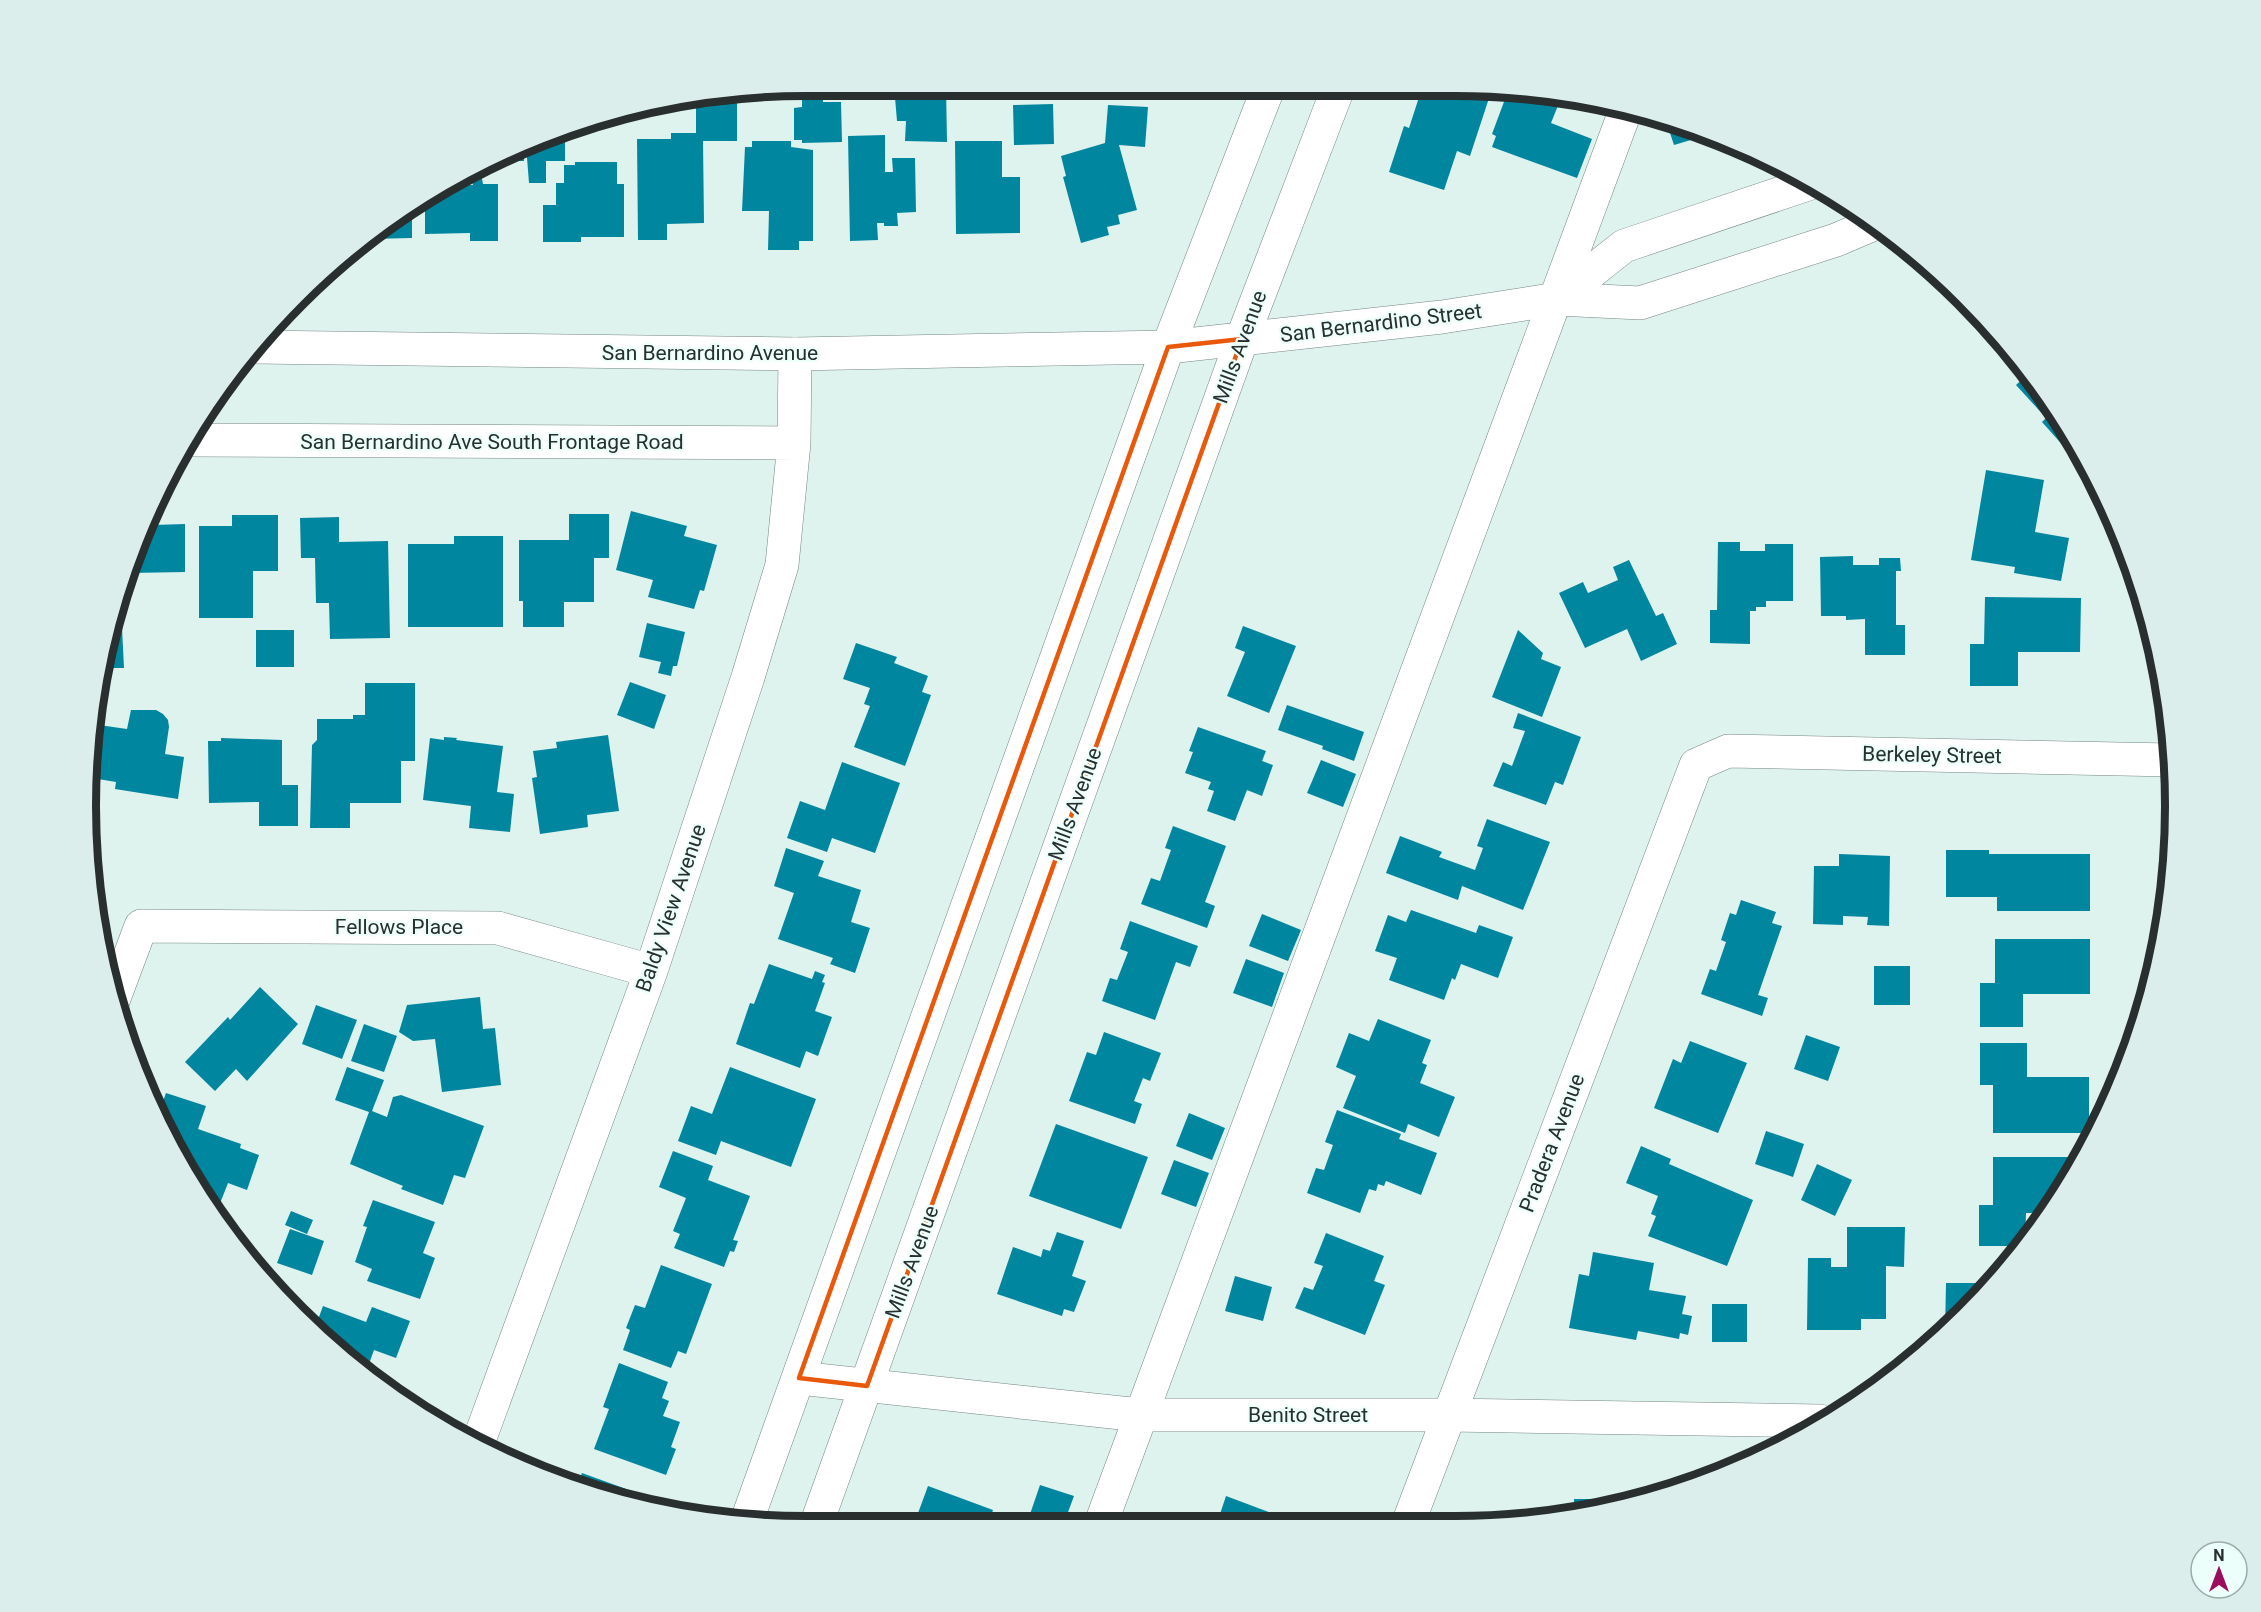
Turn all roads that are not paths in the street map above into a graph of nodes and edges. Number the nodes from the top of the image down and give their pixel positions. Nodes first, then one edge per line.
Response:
1 (1265, 96) edge
2 (1336, 96) edge
3 (1623, 117) edge
4 (1801, 186) edge
5 (1865, 228) edge
6 (1557, 299) junction
7 (1242, 339) junction
8 (265, 347) edge
9 (1168, 347) junction
10 (795, 354) junction
11 (198, 440) edge
12 (794, 443) junction
13 (2163, 760) edge
14 (1696, 765) joint
15 (651, 971) junction
16 (119, 985) edge
17 (799, 1378) junction
18 (867, 1386) junction
19 (1140, 1414) junction
20 (1449, 1414) junction
21 (1810, 1421) edge
22 (480, 1437) edge
23 (750, 1513) edge
24 (819, 1516) edge
25 (1104, 1516) edge
26 (1411, 1516) edge

1 - 9 main road
2 - 7 main road, Mills Avenue
3 - 6 main road
4 - 6 main road, San Bernardino Street
5 - 6 main road, San Bernardino Street
6 - 7 main road, San Bernardino Street
6 - 19 main road
7 - 9 main road, San Bernardino Street
7 - 18 main road, Mills Avenue
8 - 10 main road, San Bernardino Avenue
9 - 10 main road, San Bernardino Avenue
9 - 17 main road
10 - 12 main road, Baldy View Avenue
11 - 12 main road, San Bernardino Ave South Frontage Road
12 - 15 main road, Baldy View Avenue
13 - 14 main road, Berkeley Street
14 - 20 main road, Pradera Avenue
15 - 16 main road, Fellows Place
15 - 22 main road, Baldy View Avenue
17 - 18 main road, Benito Street
17 - 23 main road
18 - 19 main road, Benito Street
18 - 24 main road, Mills Avenue
19 - 20 main road, Benito Street
19 - 25 main road
20 - 21 main road, Benito Street
20 - 26 main road, Pradera Avenue

